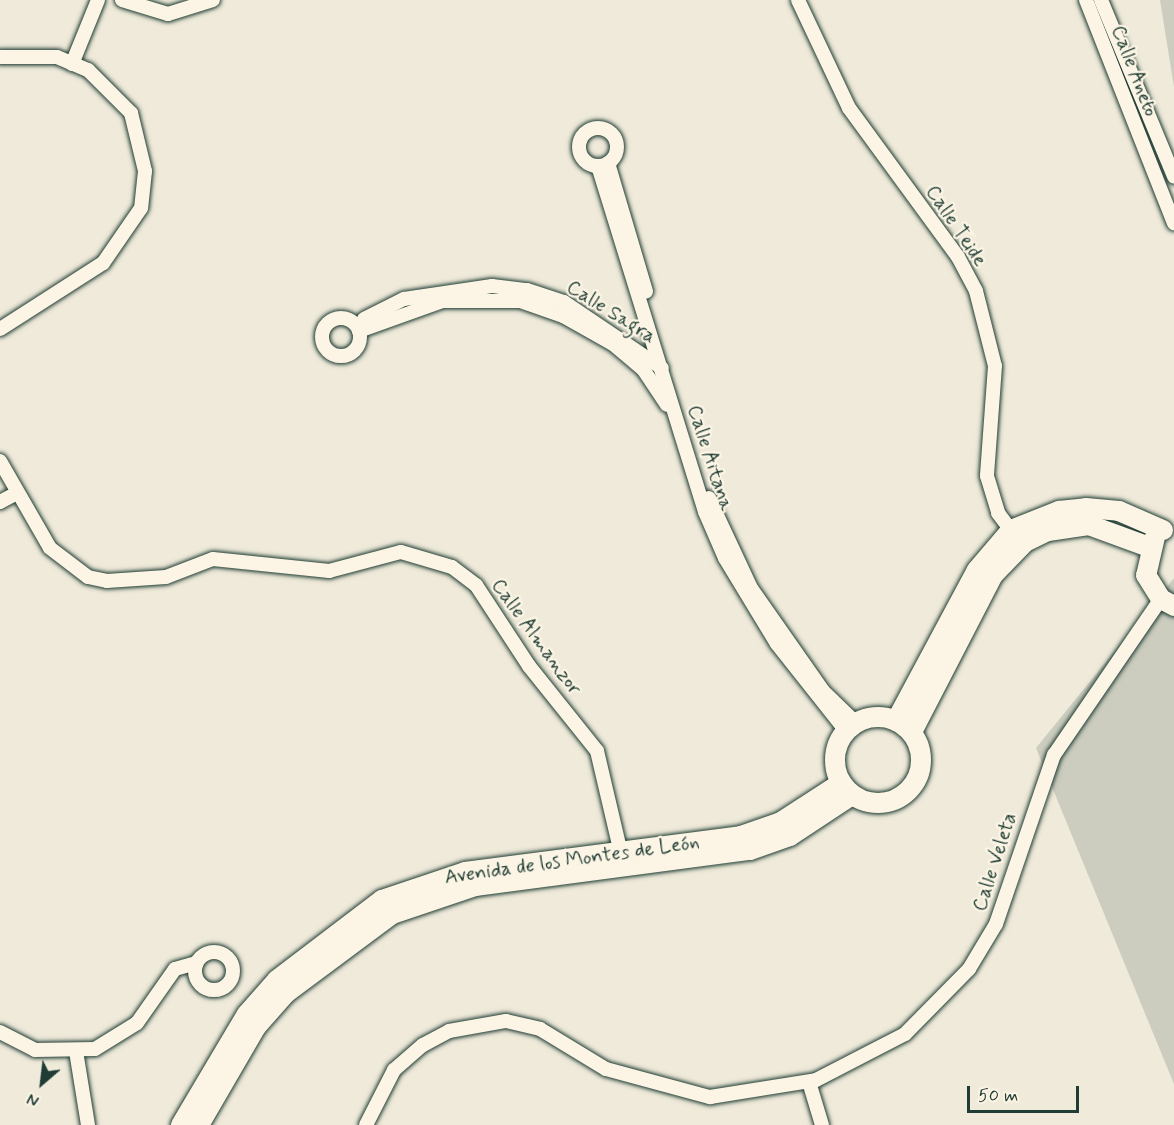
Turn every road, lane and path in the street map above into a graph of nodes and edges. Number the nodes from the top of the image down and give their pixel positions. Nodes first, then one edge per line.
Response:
1 (98, 0) edge
2 (122, 0) edge
3 (213, 0) edge
4 (798, 0) edge
5 (1086, 0) edge
6 (1101, 0) edge
7 (0, 57) edge
8 (72, 64) junction
9 (603, 165) dead end
10 (1174, 176) edge
11 (1174, 223) edge
12 (6, 326) edge
13 (0, 341) edge
14 (629, 343) junction
15 (647, 345) junction
16 (665, 371) junction
17 (676, 418) junction
18 (0, 461) edge
19 (16, 493) junction
20 (0, 502) edge
21 (1168, 527) edge
22 (1011, 530) junction
23 (1149, 546) junction
24 (1167, 602) edge
25 (851, 727) junction
26 (904, 727) junction
27 (847, 789) junction
28 (621, 853) junction
29 (196, 963) dead end
30 (0, 1032) edge
31 (76, 1051) junction
32 (809, 1082) junction
33 (88, 1125) edge
34 (181, 1125) edge
35 (199, 1125) edge
36 (366, 1125) edge
37 (822, 1125) edge

1 - 8 street
2 - 3 street
4 - 22 street, Calle Teide
5 - 11 street, Calle Aneto
6 - 10 street, Calle Aneto
7 - 8 street
8 - 12 street
9 - 15 street, Calle Aitana
12 - 13 street
14 - 15 street
14 - 15 street, Calle Sagra
14 - 15 street, Calle Sagra
15 - 16 street, Calle Aitana
15 - 16 street, Calle Sagra
15 - 17 street, Calle Sagra
16 - 17 street, Calle Aitana
16 - 25 street, Calle Aitana
17 - 25 street, Calle Aitana
18 - 19 street, Calle Almanzor
19 - 20 street
19 - 28 street, Calle Almanzor
21 - 22 street
21 - 23 street
22 - 26 street
23 - 24 street
23 - 26 street
24 - 32 street, Calle Veleta
25 - 26 street
25 - 27 street
26 - 27 street
27 - 28 street, Avenida de los Montes de León
27 - 35 street, Avenida de los Montes de León
28 - 34 street, Avenida de los Montes de León
29 - 31 street
30 - 31 street
31 - 33 street
32 - 36 street, Calle Veleta
32 - 37 street

